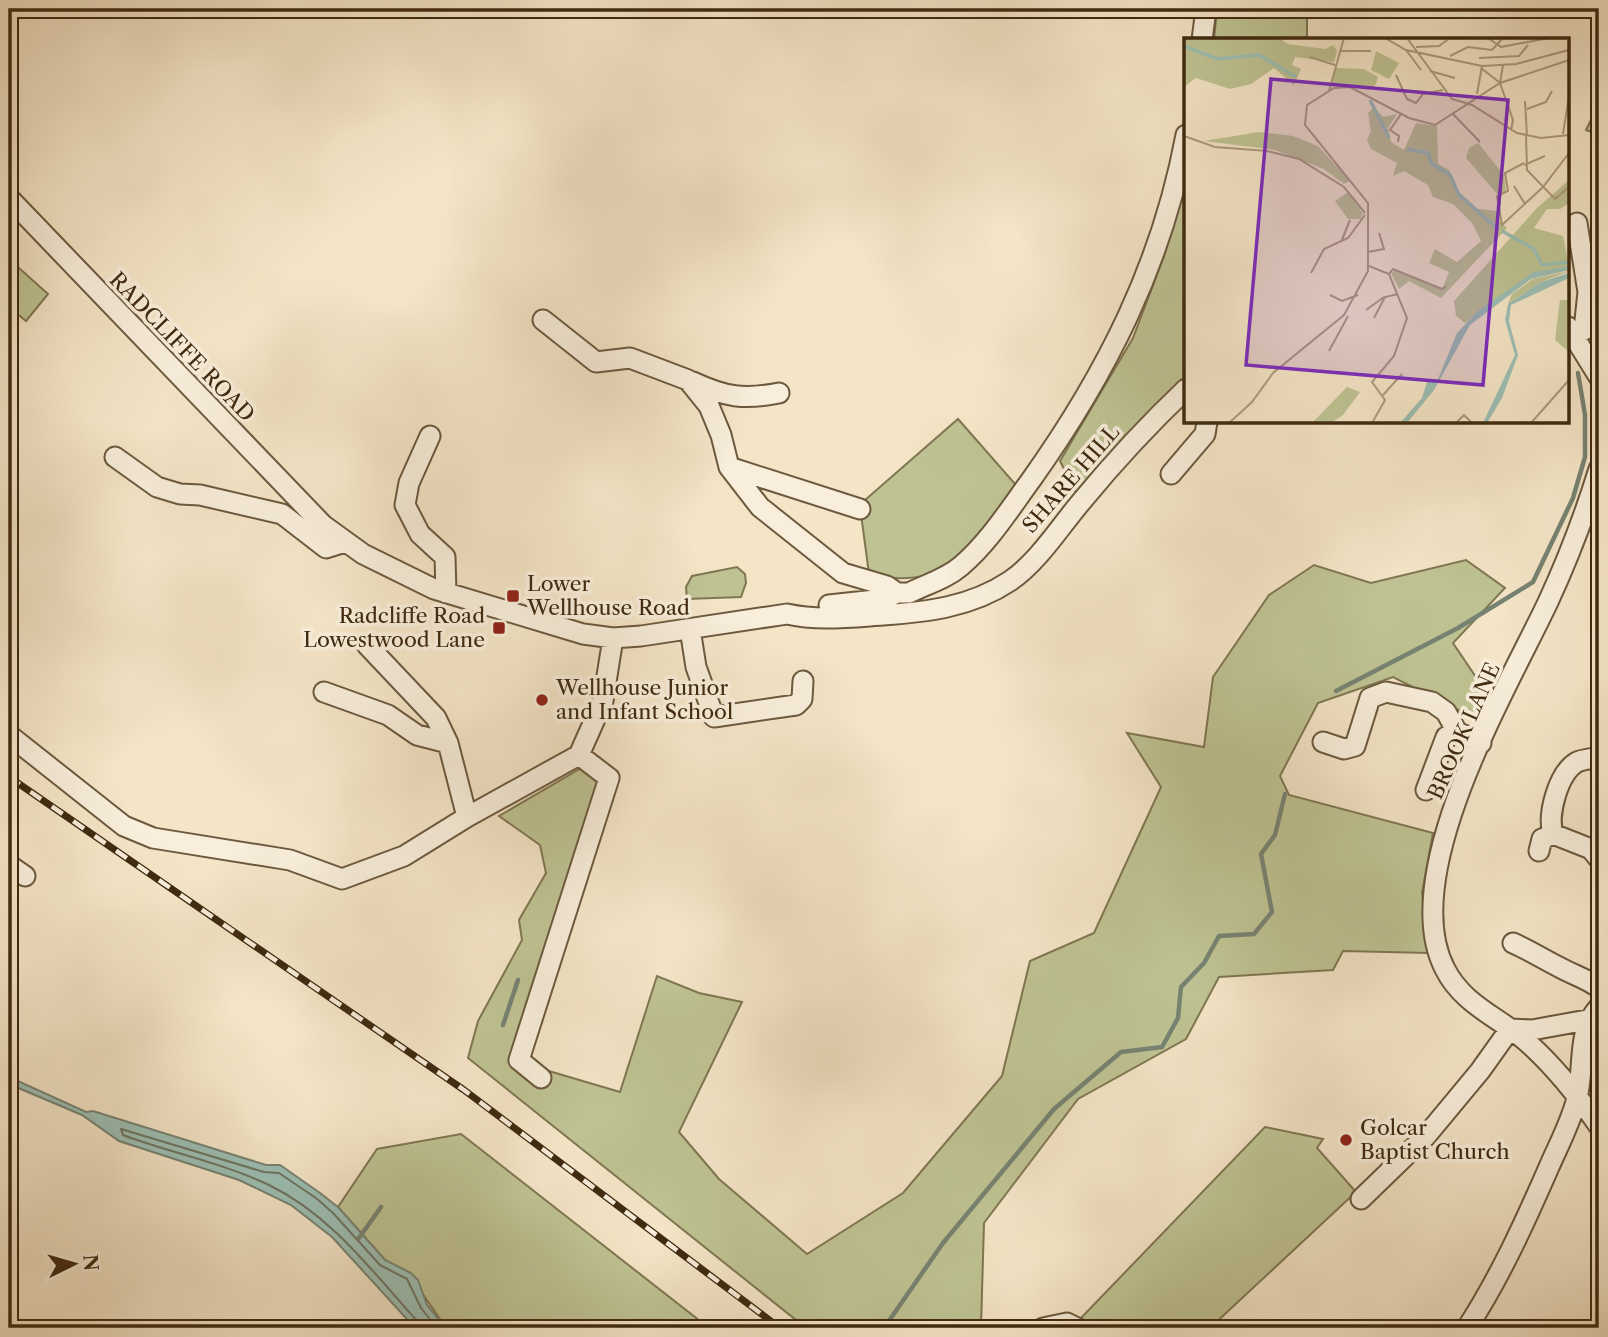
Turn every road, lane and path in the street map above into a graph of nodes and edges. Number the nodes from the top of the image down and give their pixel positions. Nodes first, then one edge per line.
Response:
1 (1206, 9) edge
2 (1202, 38) edge
3 (1184, 146) edge
4 (9, 198) edge
5 (1577, 223) dead end
6 (543, 320) dead end
7 (1581, 330) edge
8 (1599, 377) edge
9 (688, 380) junction
10 (779, 393) dead end
11 (1184, 394) edge
12 (1207, 424) edge
13 (430, 436) dead end
14 (115, 457) dead end
15 (729, 467) junction
16 (1599, 469) edge
17 (1171, 474) dead end
18 (860, 509) dead end
19 (345, 541) junction
20 (986, 592) junction
21 (446, 593) junction
22 (903, 593) junction
23 (787, 614) junction
24 (690, 629) junction
25 (613, 638) junction
26 (367, 645) dead end
27 (803, 681) dead end
28 (324, 692) dead end
29 (1457, 732) junction
30 (9, 735) edge
31 (1322, 742) dead end
32 (449, 743) junction
33 (1481, 743) junction
34 (579, 755) junction
35 (1599, 757) edge
36 (1426, 790) dead end
37 (467, 817) junction
38 (1553, 834) junction
39 (1539, 850) dead end
40 (1599, 859) edge
41 (1513, 943) dead end
42 (1599, 988) edge
43 (1593, 1014) edge
44 (1510, 1029) junction
45 (541, 1078) dead end
46 (1578, 1096) junction
47 (1599, 1126) edge
48 (1361, 1199) dead end
49 (1043, 1328) edge
50 (1077, 1328) edge
51 (1467, 1328) edge

1 - 2 street
3 - 22 street
4 - 19 street, RADCLIFFE ROAD
5 - 7 street
6 - 9 street
7 - 8 street
9 - 10 street
9 - 15 street
11 - 20 street, SHARE HILL
12 - 17 street
13 - 21 street
14 - 19 street
15 - 18 street
15 - 22 street
16 - 33 street, BROOK LANE
19 - 21 street
20 - 22 street
20 - 23 street
21 - 25 street
22 - 23 street
23 - 24 street
24 - 25 street
24 - 27 street
25 - 34 street
26 - 32 street
28 - 32 street
29 - 31 street
29 - 33 street
29 - 36 street
30 - 37 street
32 - 37 street
33 - 44 street, BROOK LANE
34 - 37 street
34 - 45 street
35 - 38 street
38 - 39 street
38 - 40 street
41 - 42 street
43 - 44 street
43 - 46 street
44 - 46 street, BROOK LANE
44 - 48 street
46 - 47 street, BROOK LANE
46 - 51 street
49 - 50 street

